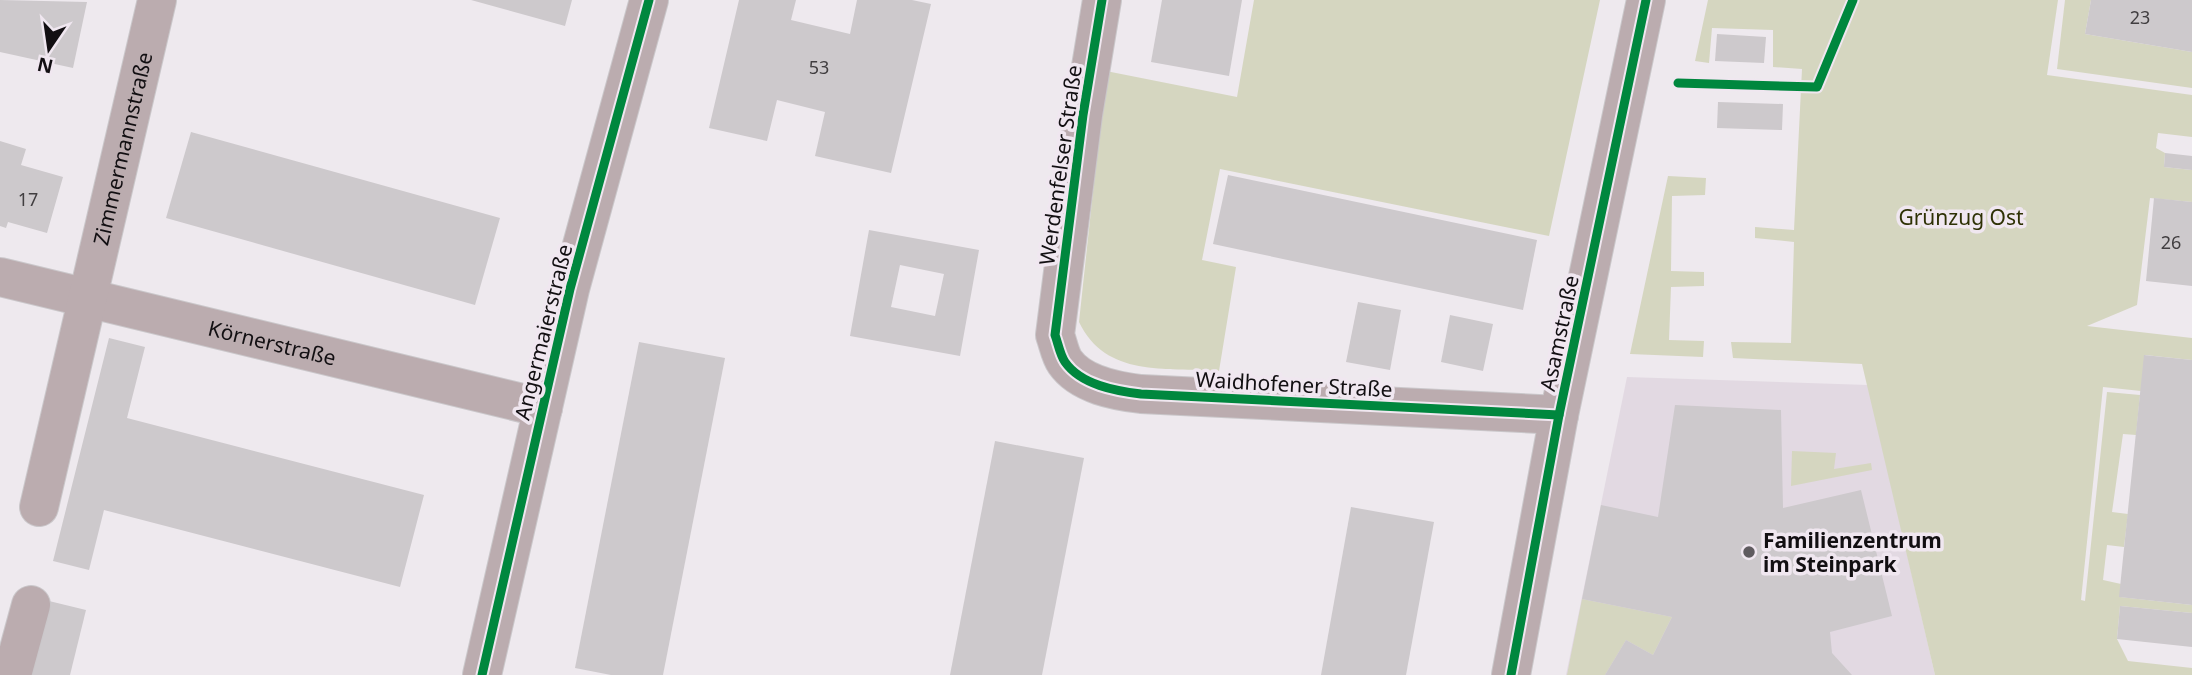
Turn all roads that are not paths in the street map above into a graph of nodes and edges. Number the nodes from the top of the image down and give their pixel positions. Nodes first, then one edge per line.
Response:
1 (157, 0) edge
2 (649, 0) edge
3 (1102, 0) edge
4 (1646, 0) edge
5 (0, 277) edge
6 (85, 299) junction
7 (1055, 335) joint
8 (543, 408) junction
9 (1559, 415) junction
10 (39, 508) dead end
11 (31, 605) dead end
12 (12, 675) edge
13 (482, 675) edge
14 (1511, 675) edge

1 - 6 street, Zimmermannstraße
2 - 8 street, Angermaierstraße
3 - 7 street, Werdenfelser Straße
4 - 9 street, Asamstraße
5 - 6 street, Körnerstraße
6 - 8 street, Körnerstraße
6 - 10 street, Zimmermannstraße
7 - 9 street, Waidhofener Straße
8 - 13 street, Angermaierstraße
9 - 14 street, Asamstraße
11 - 12 street

